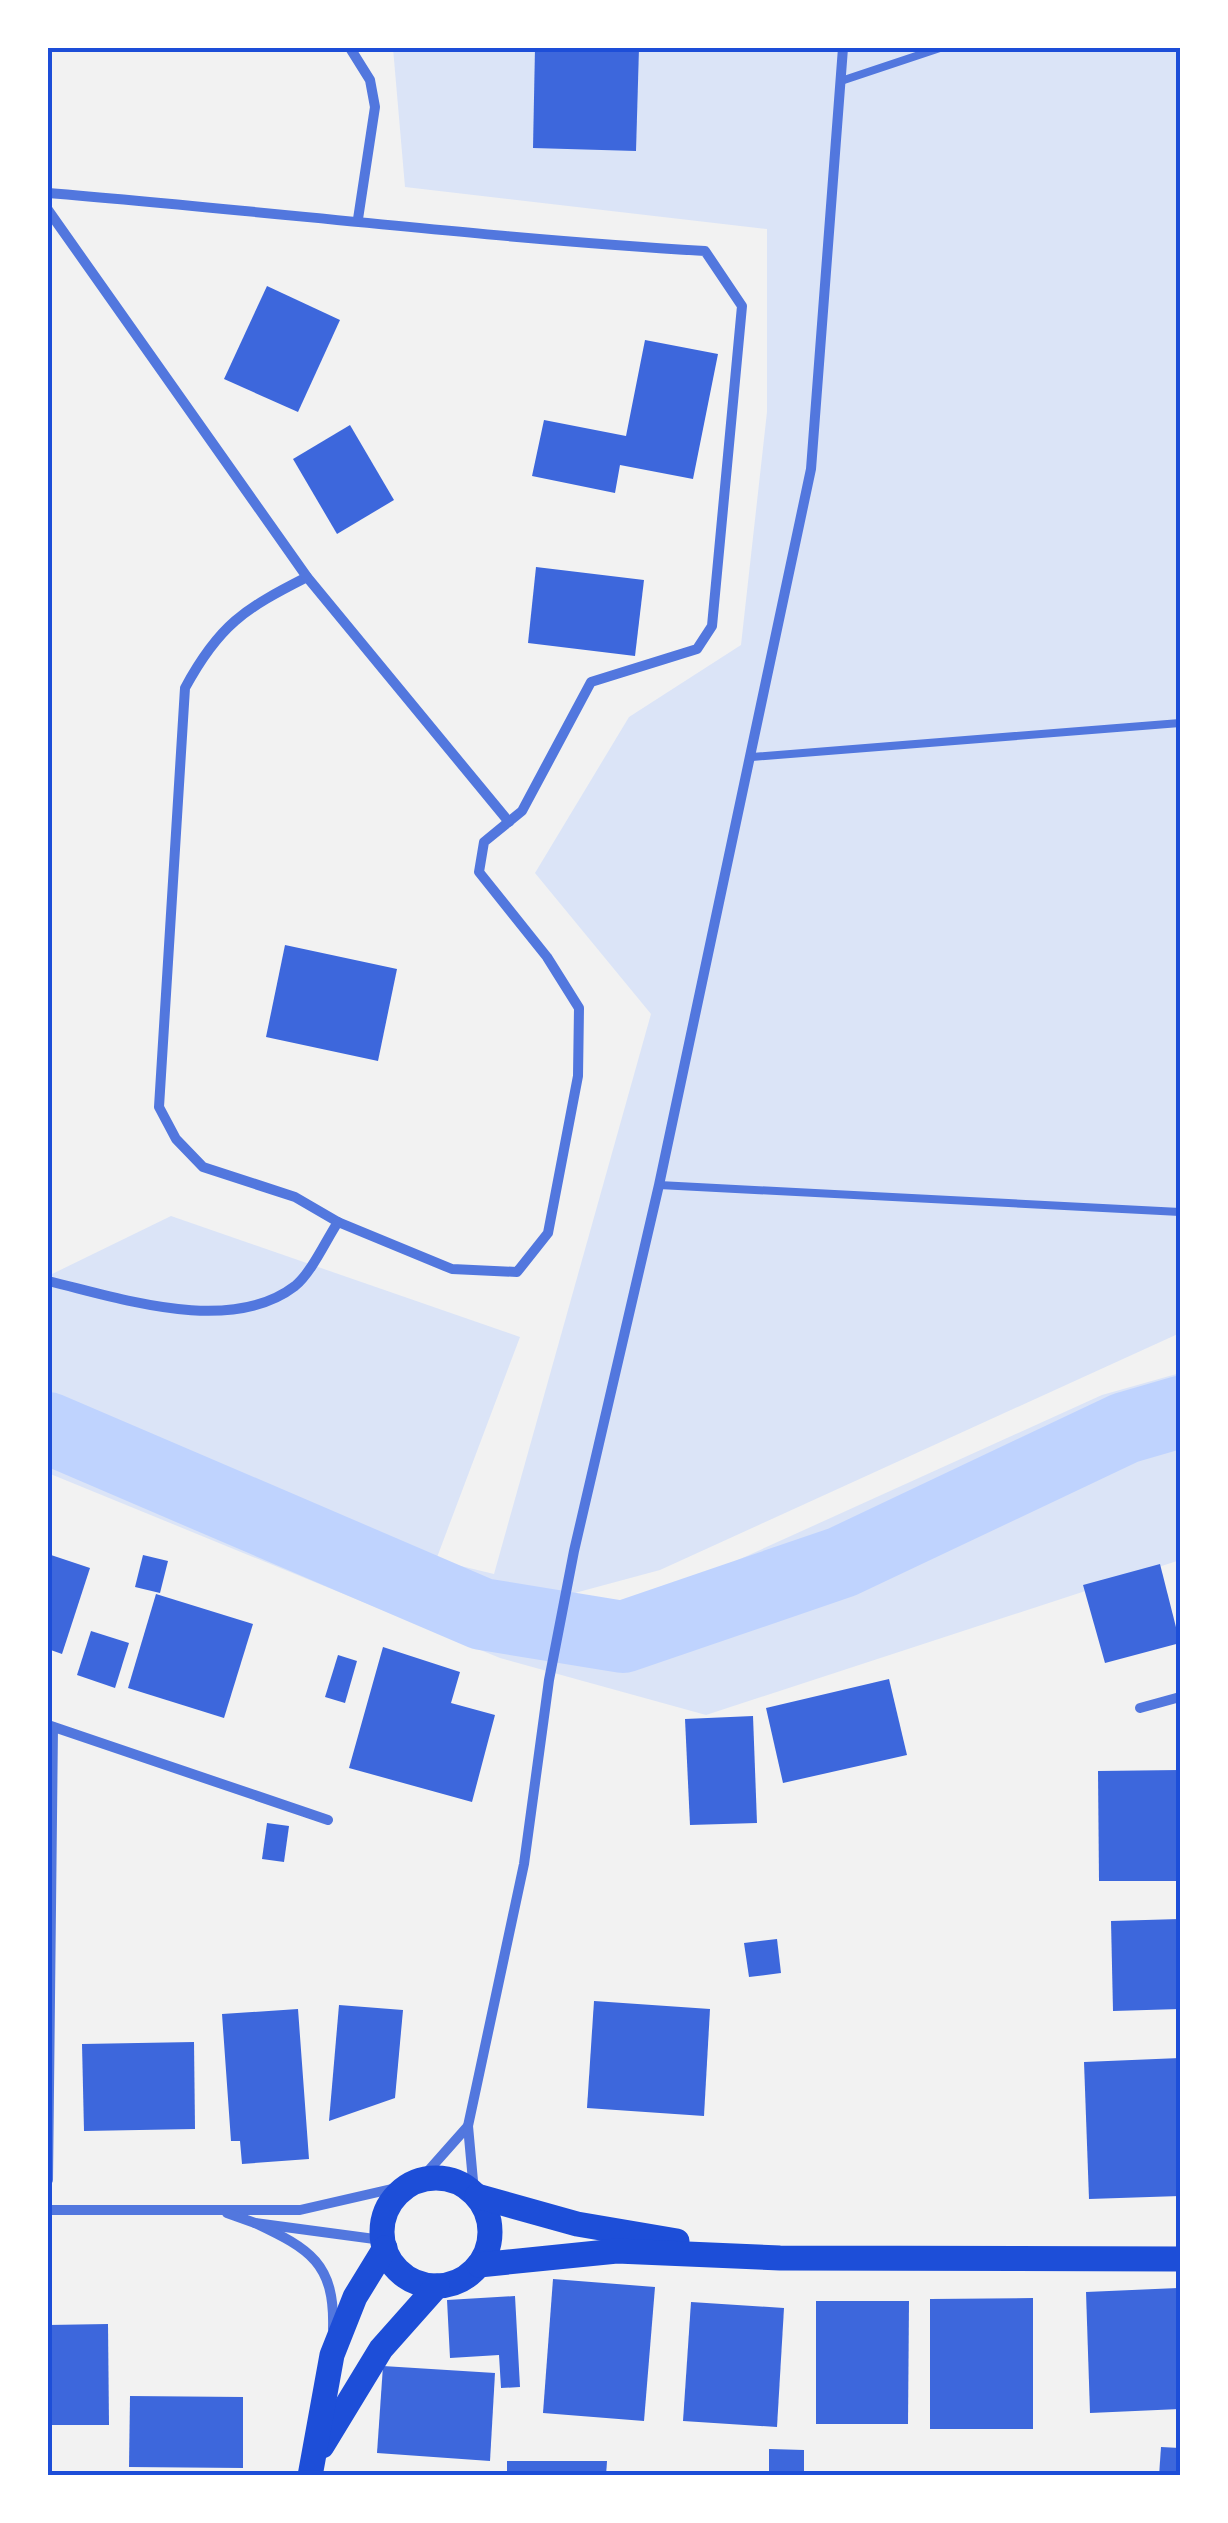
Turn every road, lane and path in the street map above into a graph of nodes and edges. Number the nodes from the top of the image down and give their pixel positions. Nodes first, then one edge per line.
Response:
1 (350, 48) edge
2 (843, 48) edge
3 (940, 48) edge
4 (841, 81) junction
5 (48, 193) edge
6 (48, 210) edge
7 (358, 219) junction
8 (306, 577) junction
9 (1180, 723) edge
10 (752, 757) junction
11 (509, 822) junction
12 (659, 1185) junction
13 (1180, 1212) edge
14 (338, 1222) junction
15 (48, 1282) edge
16 (1180, 1697) edge
17 (1140, 1708) dead end
18 (50, 1726) edge
19 (328, 1820) dead end
20 (49, 1895) edge
21 (468, 2126) junction
22 (48, 2180) edge
23 (415, 2182) junction
24 (476, 2194) junction
25 (48, 2210) edge
26 (216, 2210) junction
27 (255, 2223) junction
28 (384, 2244) junction
29 (780, 2258) junction
30 (1180, 2259) edge
31 (479, 2265) junction
32 (437, 2286) junction
33 (331, 2365) junction
34 (312, 2467) edge

1 - 7 street
2 - 4 street
3 - 4 lane
4 - 10 street
5 - 7 street
6 - 8 street
7 - 11 street
8 - 11 street
8 - 14 street
9 - 10 lane
10 - 12 street
11 - 14 street
12 - 13 lane
12 - 21 street
14 - 15 street
16 - 17 street
18 - 19 street
18 - 20 street
20 - 22 street
21 - 23 street
21 - 24 street
23 - 24 main road
23 - 26 street
23 - 28 main road
24 - 29 main road
24 - 31 main road
25 - 26 street
26 - 27 street
27 - 28 street
27 - 33 street
28 - 32 main road
28 - 33 main road
29 - 30 main road
29 - 31 main road
31 - 32 main road
32 - 34 main road
33 - 34 main road

